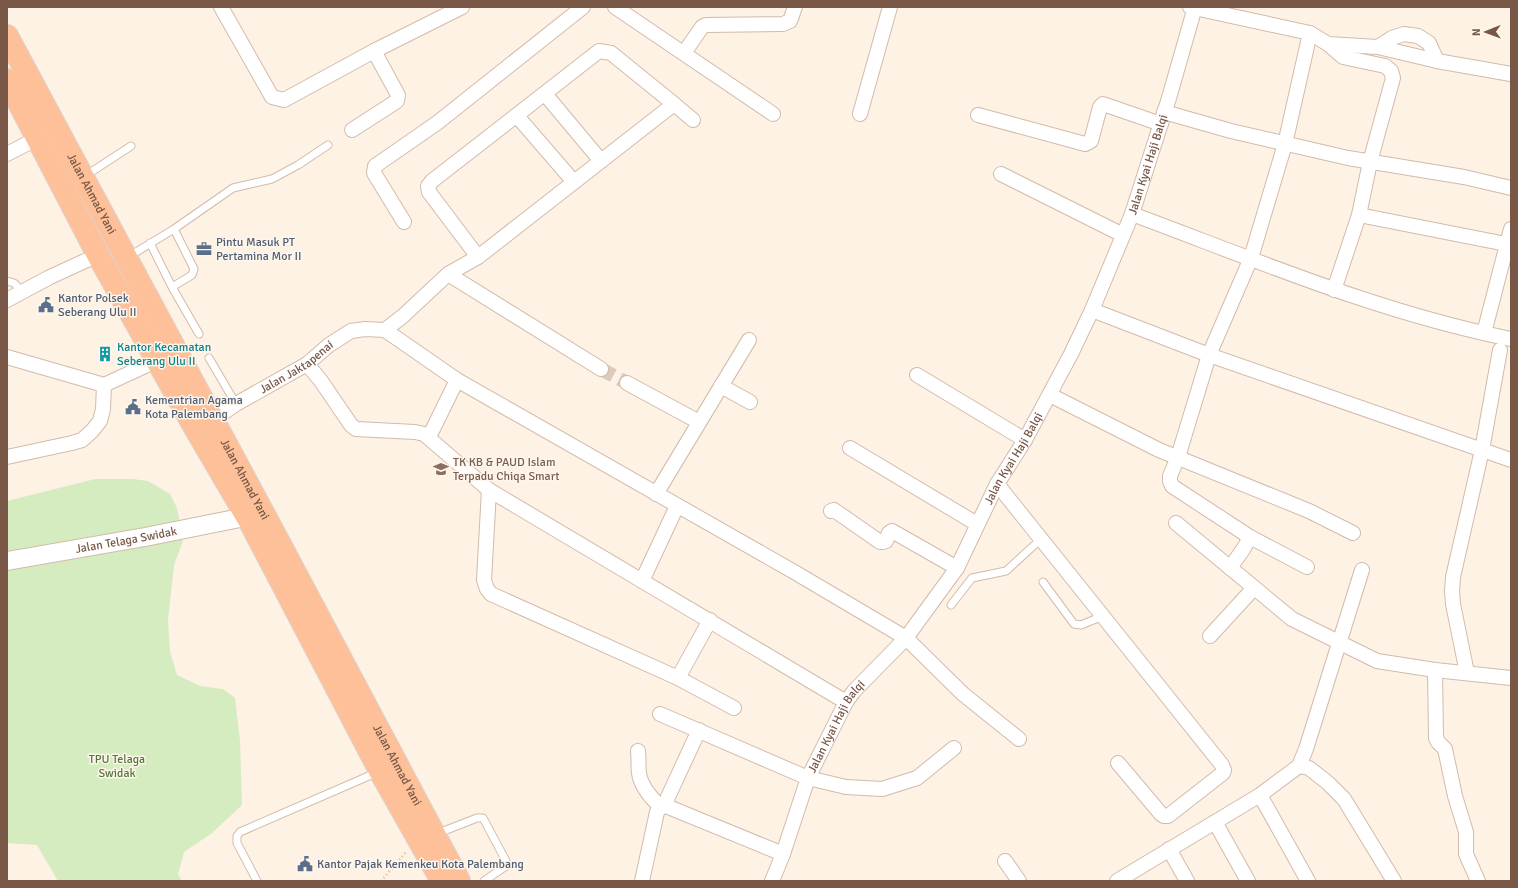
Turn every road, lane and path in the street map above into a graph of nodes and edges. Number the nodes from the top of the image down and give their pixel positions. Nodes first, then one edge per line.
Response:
1 (583, 7) edge
2 (615, 7) edge
3 (795, 7) edge
4 (890, 7) edge
5 (1193, 7) edge
6 (226, 9) edge
7 (455, 9) edge
8 (1310, 33) junction
9 (7, 36) edge
10 (1328, 44) junction
11 (1378, 47) junction
12 (374, 51) junction
13 (684, 53) junction
14 (1437, 61) junction
15 (1511, 74) edge
16 (7, 80) edge
17 (545, 94) junction
18 (674, 104) junction
19 (773, 114) dead end
20 (860, 114) dead end
21 (978, 115) dead end
22 (517, 116) junction
23 (1162, 118) junction
24 (693, 120) dead end
25 (352, 130) dead end
26 (38, 138) junction
27 (1285, 144) junction
28 (328, 145) dead end
29 (131, 146) dead end
30 (7, 154) edge
31 (602, 161) junction
32 (1370, 162) junction
33 (1000, 174) dead end
34 (84, 177) junction
35 (574, 182) junction
36 (1511, 188) edge
37 (1132, 214) junction
38 (1359, 215) junction
39 (404, 222) dead end
40 (174, 229) junction
41 (1511, 229) edge
42 (1123, 235) junction
43 (150, 243) junction
44 (1506, 244) junction
45 (98, 255) junction
46 (478, 257) junction
47 (126, 258) junction
48 (1251, 258) junction
49 (448, 274) junction
50 (7, 280) edge
51 (172, 287) junction
52 (1334, 290) junction
53 (22, 292) junction
54 (7, 300) edge
55 (1092, 310) junction
56 (385, 330) junction
57 (1484, 333) junction
58 (199, 334) dead end
59 (1511, 339) edge
60 (749, 340) dead end
61 (1500, 350) dead end
62 (1208, 355) junction
63 (7, 357) edge
64 (209, 358) dead end
65 (158, 360) junction
66 (307, 364) junction
67 (601, 369) tunnel mouth
68 (917, 375) dead end
69 (457, 380) junction
70 (627, 383) tunnel mouth
71 (104, 385) junction
72 (721, 386) junction
73 (1050, 395) junction
74 (750, 402) dead end
75 (236, 404) junction
76 (213, 420) junction
77 (699, 422) junction
78 (429, 437) junction
79 (1025, 440) junction
80 (850, 448) dead end
81 (1482, 450) junction
82 (7, 457) edge
83 (1178, 457) junction
84 (1511, 460) edge
85 (997, 484) junction
86 (489, 490) junction
87 (656, 494) junction
88 (677, 506) junction
89 (831, 511) dead end
90 (253, 514) junction
91 (1176, 523) dead end
92 (977, 524) junction
93 (1353, 533) dead end
94 (1250, 538) junction
95 (1041, 539) junction
96 (7, 561) edge
97 (1306, 567) dead end
98 (957, 568) junction
99 (1230, 568) junction
100 (1362, 570) dead end
101 (642, 580) junction
102 (1043, 582) dead end
103 (1254, 588) junction
104 (951, 605) dead end
105 (1103, 616) junction
106 (710, 620) junction
107 (1210, 636) dead end
108 (906, 638) junction
109 (1338, 643) junction
110 (1435, 670) junction
111 (1467, 673) junction
112 (678, 678) junction
113 (1510, 681) edge
114 (846, 702) junction
115 (734, 708) dead end
116 (660, 714) dead end
117 (699, 730) junction
118 (1019, 739) dead end
119 (954, 748) dead end
120 (638, 751) dead end
121 (1118, 763) dead end
122 (1299, 766) junction
123 (380, 771) junction
124 (808, 778) junction
125 (1260, 795) junction
126 (663, 807) junction
127 (1215, 822) junction
128 (426, 836) junction
129 (1169, 849) junction
130 (783, 854) junction
131 (1005, 861) dead end
132 (1122, 880) edge
133 (257, 881) edge
134 (381, 881) edge
135 (442, 881) edge
136 (459, 881) edge
137 (484, 881) edge
138 (642, 881) edge
139 (772, 881) edge
140 (1019, 881) edge
141 (1187, 881) edge
142 (1248, 881) edge
143 (1308, 881) edge
144 (1394, 881) edge
145 (1478, 881) edge

1 - 39 street
2 - 13 street
3 - 13 street
4 - 20 street
5 - 8 street
5 - 23 street, Jalan Kyai Haji Balqi
6 - 12 street
7 - 12 street
8 - 10 street
8 - 27 street
9 - 34 highway, Jalan Ahmad Yani
10 - 11 street
10 - 32 street
11 - 14 street
11 - 14 street
12 - 25 street
13 - 19 street
14 - 15 street
16 - 26 highway, Jalan Ahmad Yani
17 - 18 street
17 - 22 street
17 - 31 street
18 - 24 street
18 - 31 street
21 - 23 street
22 - 35 street
22 - 46 street
23 - 27 street
23 - 37 street, Jalan Kyai Haji Balqi
26 - 30 street
26 - 45 highway, Jalan Ahmad Yani
27 - 32 street
27 - 48 street
28 - 40 lane
29 - 34 lane
31 - 35 street
32 - 36 street
32 - 38 street
33 - 42 street
34 - 47 highway, Jalan Ahmad Yani
35 - 46 street
37 - 42 street, Jalan Kyai Haji Balqi
37 - 48 street
38 - 44 street
38 - 52 street
40 - 43 lane
40 - 51 lane
41 - 44 street
42 - 55 street, Jalan Kyai Haji Balqi
43 - 47 lane
43 - 51 lane
44 - 57 street
45 - 53 street
45 - 65 highway, Jalan Ahmad Yani
46 - 49 street
47 - 76 highway, Jalan Ahmad Yani
48 - 52 street
48 - 62 street
49 - 56 street
49 - 67 street
50 - 53 lane
51 - 58 lane
52 - 57 street
53 - 54 street
55 - 62 street
55 - 73 street, Jalan Kyai Haji Balqi
56 - 66 street, Jalan Jaktapenai
56 - 69 street
57 - 59 street
60 - 72 street
61 - 81 street
62 - 81 street
62 - 83 street
63 - 71 street
64 - 75 lane
65 - 71 street
65 - 90 highway, Jalan Ahmad Yani
66 - 75 street, Jalan Jaktapenai
66 - 78 street
68 - 79 street
69 - 78 street
69 - 87 street
70 - 77 street
71 - 82 street
72 - 74 street
72 - 77 street
73 - 79 street, Jalan Kyai Haji Balqi
73 - 83 street
75 - 76 street, Jalan Jaktapenai
76 - 90 highway, Jalan Ahmad Yani
77 - 87 street
78 - 86 street
79 - 85 street, Jalan Kyai Haji Balqi
80 - 92 street
81 - 84 street
81 - 111 street
83 - 93 street
83 - 94 street
85 - 92 street, Jalan Kyai Haji Balqi
85 - 95 street
86 - 101 street
86 - 112 street
87 - 88 street
88 - 101 street
88 - 108 street
89 - 98 street
90 - 96 street, Jalan Telaga Swidak
90 - 123 highway, Jalan Ahmad Yani
90 - 128 highway, Jalan Ahmad Yani
91 - 99 street
92 - 98 street, Jalan Kyai Haji Balqi
94 - 97 street
94 - 99 street
95 - 104 lane
95 - 105 street
98 - 108 street, Jalan Kyai Haji Balqi
99 - 103 street
100 - 109 street
101 - 106 street
102 - 105 lane
103 - 107 street
103 - 109 street
105 - 121 street
106 - 112 street
106 - 114 street
108 - 114 street, Jalan Kyai Haji Balqi
108 - 118 street
109 - 110 street
109 - 122 street
110 - 111 street
110 - 145 street
111 - 113 street
112 - 115 street
114 - 124 street, Jalan Kyai Haji Balqi
116 - 117 street
117 - 124 street
117 - 126 street
119 - 124 street
120 - 126 street
122 - 125 street
122 - 144 street
123 - 128 highway, Jalan Ahmad Yani
123 - 133 lane
124 - 130 street, Jalan Kyai Haji Balqi
125 - 127 street
125 - 143 street
126 - 130 street
126 - 138 street
127 - 129 street
127 - 142 street
128 - 134 path
128 - 135 highway, Jalan Ahmad Yani
128 - 136 highway, Jalan Ahmad Yani
128 - 137 lane
129 - 132 street
129 - 141 street
130 - 139 street, Jalan Kyai Haji Balqi
131 - 140 street

